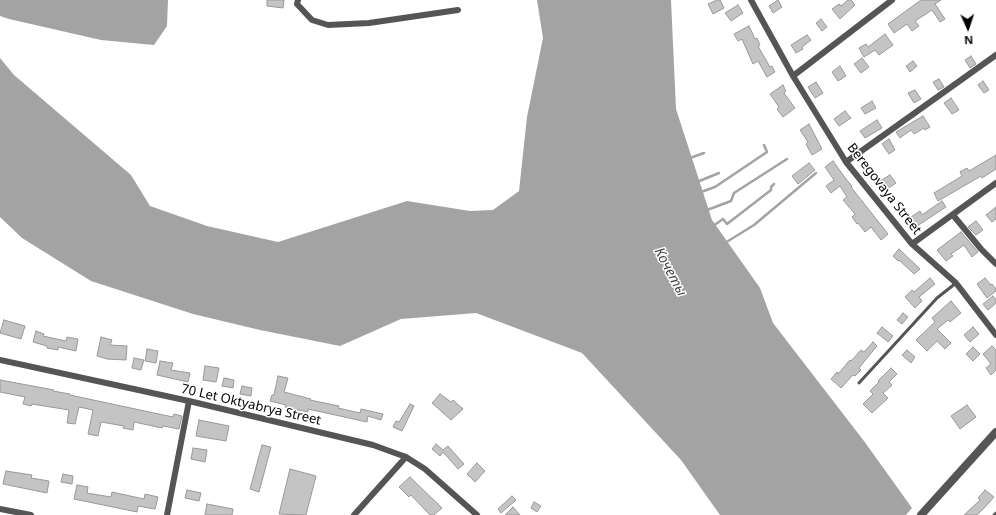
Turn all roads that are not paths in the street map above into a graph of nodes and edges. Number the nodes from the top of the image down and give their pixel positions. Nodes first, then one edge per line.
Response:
1 (298, 0) edge
2 (751, 0) edge
3 (892, 0) edge
4 (458, 10) dead end
5 (996, 55) edge
6 (793, 76) junction
7 (846, 162) junction
8 (996, 183) edge
9 (953, 215) junction
10 (912, 244) junction
11 (996, 264) edge
12 (956, 283) junction
13 (996, 335) edge
14 (0, 360) edge
15 (860, 383) dead end
16 (189, 401) junction
17 (996, 432) edge
18 (406, 457) junction
19 (0, 509) edge
20 (923, 514) edge
21 (31, 515) edge
22 (167, 515) edge
23 (354, 515) edge
24 (478, 515) edge

1 - 4 street
2 - 6 street, Beregovaya Street
3 - 6 street
5 - 7 street
6 - 7 street, Beregovaya Street
7 - 10 street, Beregovaya Street
8 - 9 street
9 - 10 street
9 - 11 street
10 - 12 street, Beregovaya Street
12 - 13 street, Beregovaya Street
12 - 15 lane
14 - 16 street, 70 Let Oktyabrya Street
16 - 18 street, 70 Let Oktyabrya Street
16 - 22 street
17 - 20 street
18 - 23 street
18 - 24 street, 70 Let Oktyabrya Street
19 - 21 street

